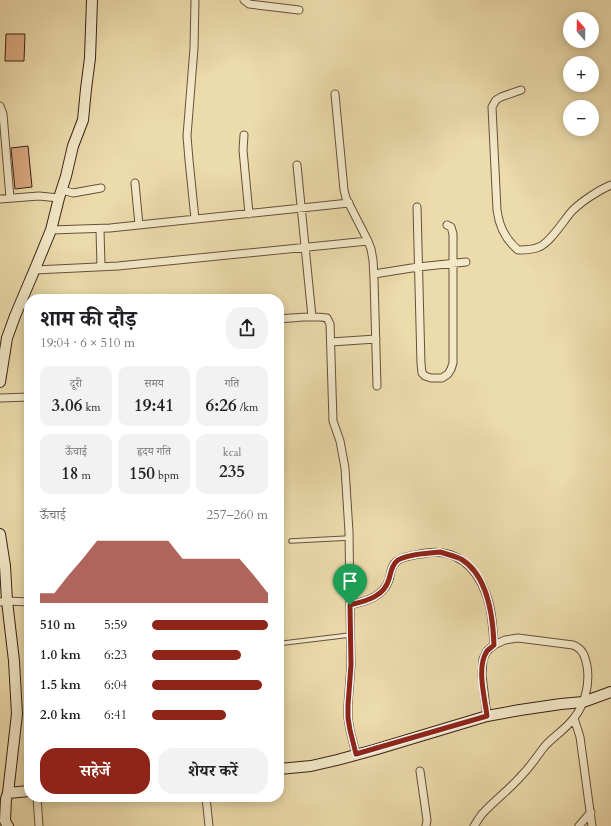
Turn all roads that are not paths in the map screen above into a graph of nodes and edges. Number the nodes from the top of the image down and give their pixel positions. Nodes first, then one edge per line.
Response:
1 (92, 0) edge
2 (195, 0) edge
3 (244, 0) edge
4 (299, 10) dead end
5 (521, 90) dead end
6 (335, 94) dead end
7 (0, 106) edge
8 (244, 135) dead end
9 (297, 165) dead end
10 (135, 183) dead end
11 (611, 185) edge
12 (101, 188) dead end
13 (60, 194) junction
14 (10, 198) junction
15 (0, 199) edge
16 (349, 204) junction
17 (417, 207) dead end
18 (301, 209) junction
19 (250, 214) junction
20 (195, 220) junction
21 (139, 225) junction
22 (447, 225) dead end
23 (100, 229) junction
24 (51, 230) junction
25 (368, 241) junction
26 (306, 247) junction
27 (466, 262) dead end
28 (453, 264) junction
29 (101, 267) junction
30 (418, 267) junction
31 (35, 270) junction
32 (374, 274) junction
33 (25, 294) edge
34 (24, 295) edge
35 (312, 317) junction
36 (284, 319) edge
37 (376, 339) junction
38 (331, 342) junction
39 (0, 382) edge
40 (377, 386) dead end
41 (24, 397) edge
42 (0, 398) edge
43 (0, 534) edge
44 (349, 538) junction
45 (291, 541) dead end
46 (3, 602) edge
47 (24, 602) edge
48 (350, 605) junction
49 (350, 635) junction
50 (284, 643) dead end
51 (494, 645) junction
52 (611, 692) edge
53 (583, 702) junction
54 (487, 716) junction
55 (574, 718) junction
56 (356, 754) junction
57 (284, 769) edge
58 (420, 771) dead end
59 (24, 792) edge
60 (5, 797) edge
61 (37, 802) edge
62 (207, 802) edge
63 (590, 812) junction
64 (5, 824) edge
65 (39, 826) edge
66 (209, 826) edge
67 (426, 826) edge
68 (474, 826) edge
69 (579, 826) edge
70 (592, 826) edge

1 - 13 street
2 - 20 street
3 - 4 street
5 - 11 street
6 - 16 street
7 - 14 street
8 - 19 street
9 - 18 street
10 - 21 street
12 - 13 street
13 - 14 street
13 - 24 street
14 - 15 street
16 - 18 street
16 - 25 street
17 - 30 street
18 - 19 street
18 - 26 street
19 - 20 street
20 - 21 street
21 - 23 street
22 - 28 street
23 - 24 street
23 - 29 street
24 - 31 street
25 - 26 street
25 - 32 street
26 - 29 street
26 - 35 street
27 - 28 street
28 - 30 street
28 - 30 street
29 - 31 street
30 - 32 street
31 - 33 street
32 - 37 street
34 - 39 street
35 - 36 street
35 - 38 street
37 - 38 street
37 - 40 street
38 - 44 street
41 - 42 street
43 - 46 street
44 - 45 lane
44 - 48 street
46 - 47 street
46 - 60 street
48 - 49 street
48 - 51 street
49 - 50 lane
49 - 56 street
51 - 53 street
51 - 54 street
52 - 53 street
53 - 54 street
53 - 55 street
54 - 56 street
55 - 63 street
55 - 68 street
56 - 57 street
58 - 67 street
59 - 60 street
60 - 64 street
61 - 65 street
62 - 66 street
63 - 69 street
63 - 70 street

